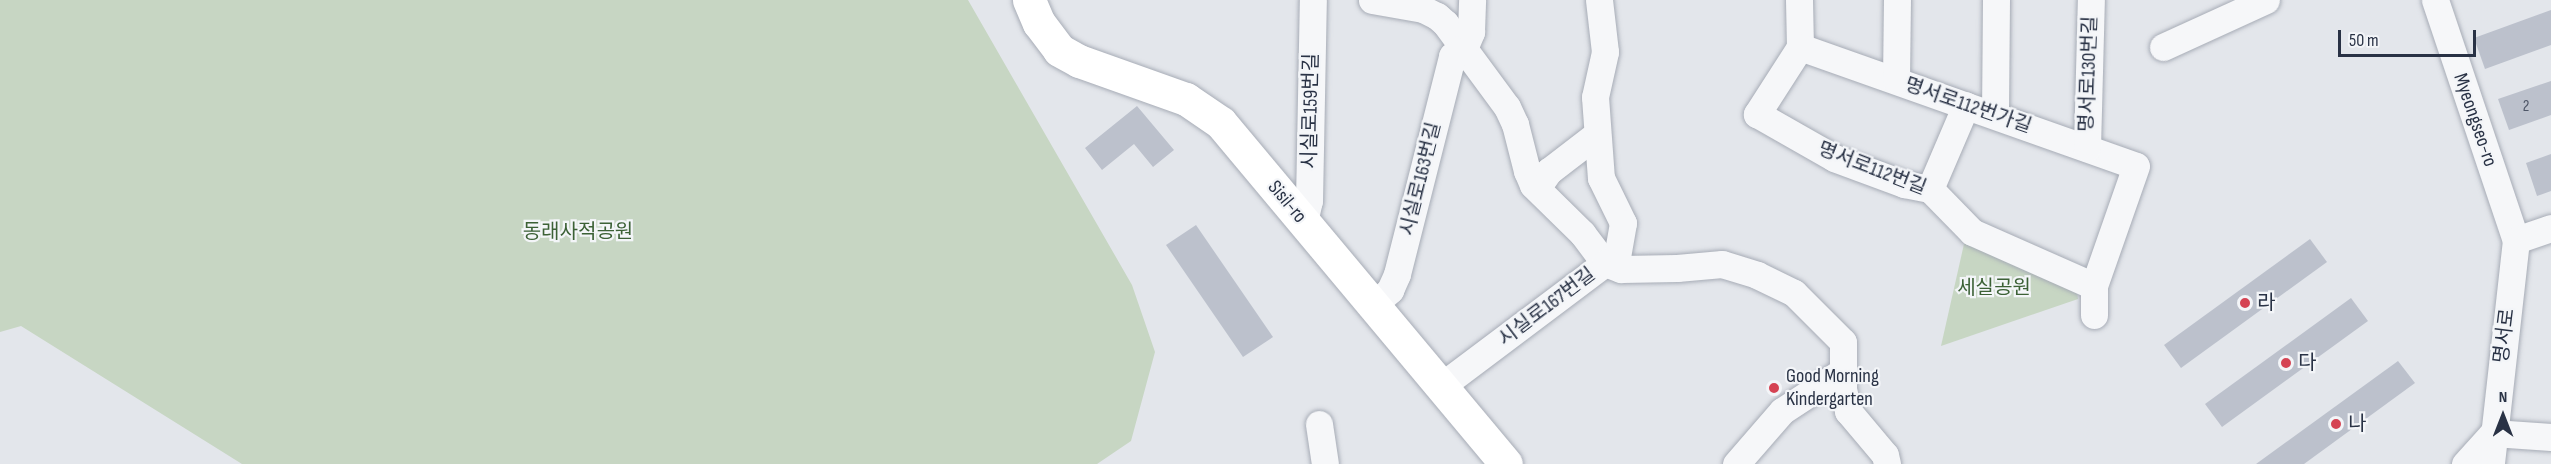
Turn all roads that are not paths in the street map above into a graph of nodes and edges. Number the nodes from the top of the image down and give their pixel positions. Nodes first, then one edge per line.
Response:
1 (1029, 0) edge
2 (1313, 0) edge
3 (1372, 0) edge
4 (1472, 0) edge
5 (1599, 0) edge
6 (1800, 0) edge
7 (1897, 0) edge
8 (1996, 0) edge
9 (2091, 0) edge
10 (2435, 0) edge
11 (2255, 3) edge
12 (1800, 46) junction
13 (2163, 47) dead end
14 (1463, 51) junction
15 (1896, 81) junction
16 (1966, 105) junction
17 (1995, 115) junction
18 (1596, 135) junction
19 (2087, 148) junction
20 (1537, 188) junction
21 (1930, 189) junction
22 (1304, 222) junction
23 (2551, 228) edge
24 (2516, 240) junction
25 (1605, 263) junction
26 (2094, 286) junction
27 (1373, 305) junction
28 (2094, 315) dead end
29 (1843, 371) junction
30 (1441, 386) junction
31 (1319, 424) dead end
32 (2493, 433) junction
33 (2551, 437) edge
34 (1325, 464) edge
35 (1506, 464) edge
36 (1736, 464) edge
37 (1887, 464) edge
38 (2465, 464) edge
39 (2491, 464) edge

1 - 22 main road, Sisil-ro
2 - 22 street, 시실로159번길
3 - 14 street, 시실로167번길
4 - 14 street
5 - 18 street
6 - 12 street
7 - 15 street
8 - 17 street
9 - 19 street, 명서로130번길
10 - 24 street, Myeongseo-ro
11 - 13 street
12 - 15 street, 명서로112번가길
12 - 21 street, 명서로112번길
14 - 20 street, 시실로167번길
14 - 27 street, 시실로163번길
15 - 16 street, 명서로112번가길
16 - 17 street, 명서로112번가길
16 - 21 street
17 - 19 street, 명서로112번가길
18 - 20 street
18 - 25 street
19 - 26 street, 명서로112번가길
20 - 25 street, 시실로167번길
21 - 26 street, 명서로112번길
22 - 27 main road, Sisil-ro
23 - 24 street
24 - 32 street, 명서로
25 - 29 street
25 - 30 street, 시실로167번길
26 - 28 street
27 - 30 main road, Sisil-ro
29 - 36 street
29 - 37 street
30 - 35 main road, Sisil-ro
31 - 34 street
32 - 33 street
32 - 38 street
32 - 39 street, 명서로

